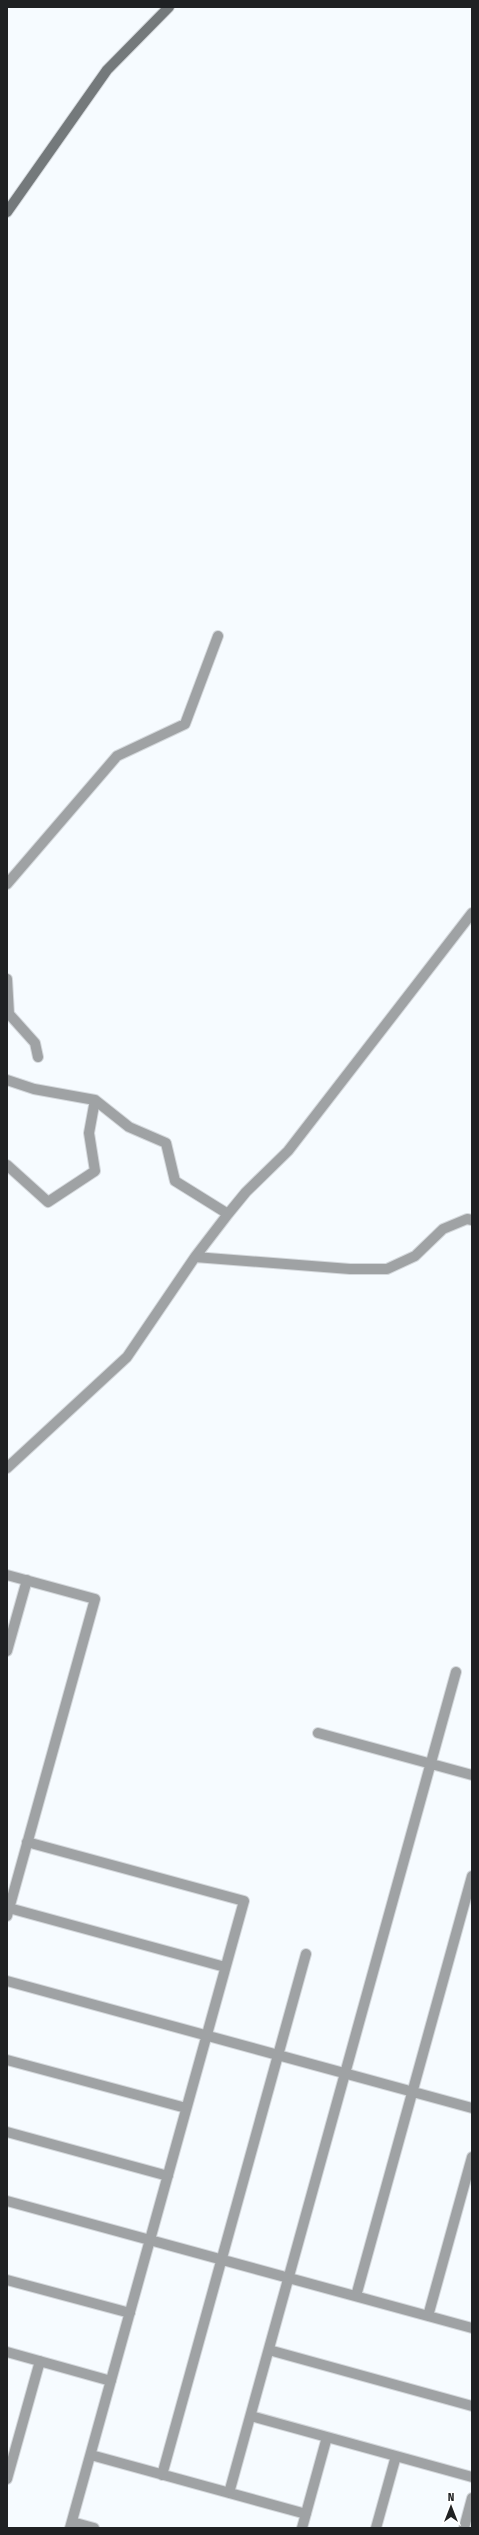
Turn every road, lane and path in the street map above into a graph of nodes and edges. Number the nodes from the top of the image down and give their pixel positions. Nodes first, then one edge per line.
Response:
1 (169, 7) edge
2 (7, 212) edge
3 (218, 636) dead end
4 (7, 884) edge
5 (472, 913) edge
6 (7, 980) edge
7 (38, 1057) dead end
8 (7, 1080) edge
9 (95, 1100) junction
10 (7, 1165) edge
11 (228, 1214) junction
12 (472, 1220) edge
13 (196, 1257) junction
14 (7, 1468) edge
15 (7, 1575) edge
16 (27, 1580) junction
17 (7, 1652) edge
18 (456, 1672) dead end
19 (318, 1734) dead end
20 (431, 1764) junction
21 (472, 1775) edge
22 (27, 1842) junction
23 (472, 1876) edge
24 (8, 1912) edge
25 (306, 1954) dead end
26 (226, 1967) junction
27 (7, 1981) edge
28 (206, 2035) junction
29 (278, 2055) junction
30 (7, 2060) edge
31 (346, 2073) junction
32 (412, 2091) junction
33 (186, 2108) junction
34 (472, 2108) edge
35 (7, 2132) edge
36 (472, 2157) edge
37 (168, 2176) junction
38 (7, 2201) edge
39 (150, 2240) junction
40 (222, 2260) junction
41 (289, 2278) junction
42 (7, 2280) edge
43 (356, 2296) junction
44 (130, 2313) junction
45 (428, 2316) junction
46 (472, 2328) edge
47 (269, 2350) junction
48 (7, 2352) edge
49 (40, 2361) junction
50 (111, 2381) junction
51 (472, 2406) edge
52 (251, 2416) junction
53 (327, 2437) junction
54 (90, 2455) junction
55 (396, 2456) junction
56 (162, 2474) junction
57 (472, 2477) edge
58 (7, 2479) edge
59 (229, 2493) junction
60 (472, 2498) edge
61 (306, 2514) junction
62 (71, 2525) edge
63 (94, 2528) edge
64 (302, 2528) edge
65 (376, 2528) edge
66 (464, 2528) edge

1 - 2 street
3 - 4 street
5 - 11 street
6 - 7 street
8 - 9 street
9 - 10 street
9 - 11 street
11 - 13 street
12 - 13 street
13 - 14 street
15 - 16 street
16 - 17 street
16 - 22 street
18 - 20 street
19 - 20 street
20 - 21 street
20 - 31 street
22 - 24 street
22 - 26 street
23 - 32 street
24 - 26 street
25 - 29 street
26 - 28 street
27 - 28 street
28 - 29 street
28 - 33 street
29 - 31 street
29 - 40 street
30 - 33 street
31 - 32 street
31 - 41 street
32 - 34 street
32 - 43 street
33 - 37 street
35 - 37 street
36 - 45 street
37 - 39 street
38 - 39 street
39 - 40 street
39 - 44 street
40 - 41 street
40 - 56 street
41 - 43 street
41 - 47 street
42 - 44 street
43 - 45 street
44 - 50 street
45 - 46 street
47 - 51 street
47 - 52 street
48 - 49 street
49 - 50 street
49 - 58 street
50 - 54 street
52 - 53 street
52 - 59 street
53 - 55 street
53 - 61 street
54 - 56 street
54 - 62 street
55 - 57 street
55 - 65 street
56 - 59 street
59 - 61 street
60 - 66 street
61 - 64 street
62 - 63 street

